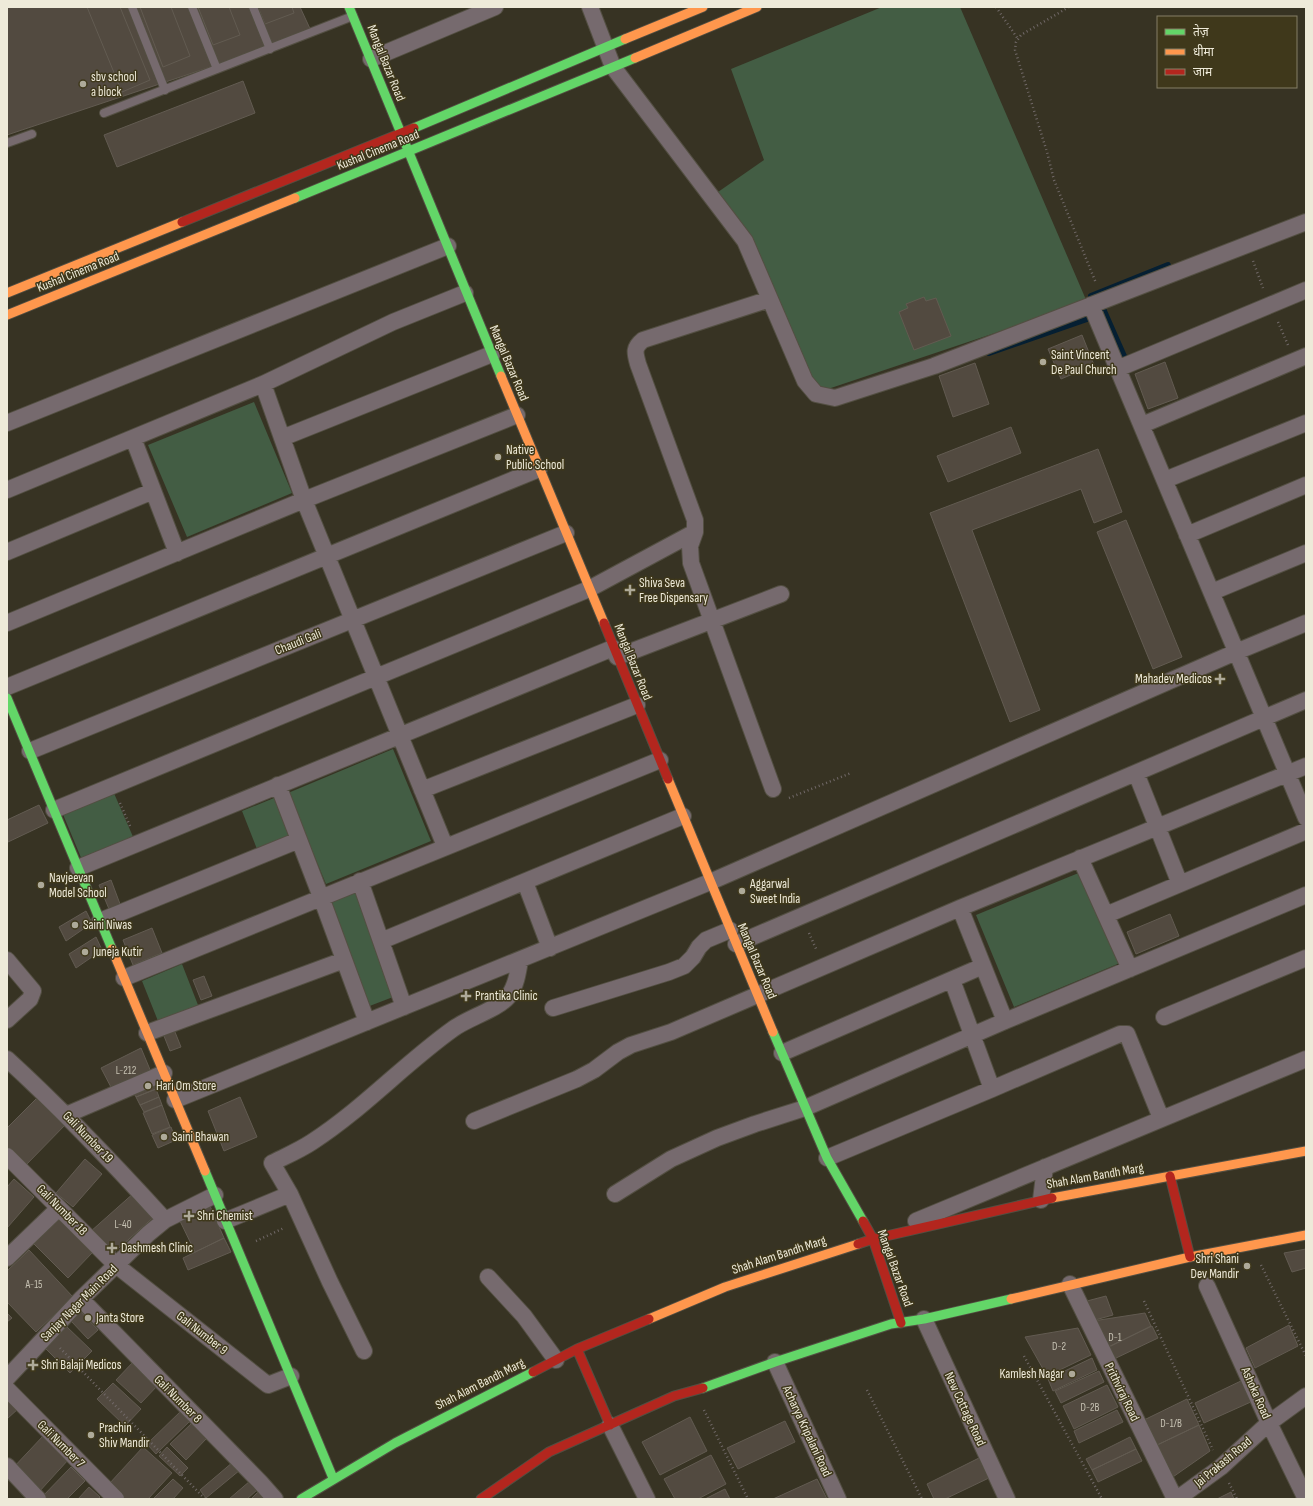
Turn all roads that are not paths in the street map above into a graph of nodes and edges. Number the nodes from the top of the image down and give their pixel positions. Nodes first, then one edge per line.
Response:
1 (132, 7) edge
2 (192, 7) edge
3 (253, 7) edge
4 (349, 7) edge
5 (495, 7) edge
6 (590, 7) edge
7 (703, 7) edge
8 (757, 7) edge
9 (353, 16) junction
10 (606, 48) junction
11 (270, 49) junction
12 (371, 59) junction
13 (613, 67) junction
14 (217, 69) junction
15 (165, 90) junction
16 (104, 113) dead end
17 (401, 133) junction
18 (32, 134) dead end
19 (7, 143) edge
20 (409, 152) junction
21 (1306, 222) edge
22 (448, 246) junction
23 (1306, 290) edge
24 (7, 292) edge
25 (465, 293) junction
26 (770, 299) junction
27 (1097, 303) junction
28 (11, 313) edge
29 (492, 354) junction
30 (1306, 356) edge
31 (1117, 369) junction
32 (262, 384) junction
33 (517, 415) junction
34 (7, 423) edge
35 (1306, 423) edge
36 (1142, 425) junction
37 (132, 438) junction
38 (282, 438) junction
39 (539, 469) junction
40 (1165, 480) junction
41 (1306, 485) edge
42 (7, 490) edge
43 (153, 491) junction
44 (304, 500) junction
45 (695, 532) junction
46 (566, 533) junction
47 (1187, 535) junction
48 (7, 552) edge
49 (177, 553) junction
50 (1306, 553) edge
51 (327, 556) junction
52 (589, 589) junction
53 (1212, 592) junction
54 (781, 594) dead end
55 (353, 620) junction
56 (711, 621) junction
57 (7, 623) edge
58 (1306, 623) edge
59 (615, 652) junction
60 (1236, 652) junction
61 (376, 677) junction
62 (7, 687) edge
63 (7, 698) edge
64 (1306, 700) edge
65 (637, 705) junction
66 (10, 711) edge
67 (1264, 718) junction
68 (399, 735) junction
69 (30, 751) junction
70 (660, 760) junction
71 (1306, 766) edge
72 (1136, 772) junction
73 (1287, 773) junction
74 (278, 785) junction
75 (773, 789) dead end
76 (422, 790) junction
77 (54, 810) junction
78 (683, 816) junction
79 (1306, 818) edge
80 (1158, 826) junction
81 (1306, 832) edge
82 (299, 840) junction
83 (446, 846) junction
84 (1080, 858) junction
85 (78, 868) junction
86 (360, 881) junction
87 (525, 882) junction
88 (710, 882) junction
89 (1180, 884) junction
90 (1306, 895) edge
91 (321, 897) junction
92 (960, 908) junction
93 (1106, 915) junction
94 (100, 921) junction
95 (733, 937) junction
96 (381, 941) junction
97 (550, 948) junction
98 (1306, 958) edge
99 (7, 960) edge
100 (344, 960) junction
101 (520, 960) junction
102 (983, 966) junction
103 (1130, 969) junction
104 (124, 978) junction
105 (952, 980) junction
106 (757, 994) junction
107 (404, 1007) junction
108 (553, 1008) dead end
109 (1164, 1018) dead end
110 (7, 1020) edge
111 (1005, 1021) junction
112 (367, 1022) junction
113 (147, 1033) junction
114 (973, 1035) junction
115 (782, 1053) junction
116 (7, 1059) edge
117 (1306, 1059) edge
118 (164, 1073) junction
119 (992, 1089) junction
120 (175, 1100) junction
121 (805, 1108) junction
122 (66, 1115) junction
123 (1161, 1118) junction
124 (474, 1121) dead end
125 (1306, 1151) edge
126 (827, 1158) junction
127 (10, 1164) edge
128 (1046, 1167) junction
129 (1170, 1176) junction
130 (290, 1194) junction
131 (615, 1194) dead end
132 (215, 1195) junction
133 (1041, 1200) junction
134 (59, 1208) junction
135 (165, 1220) junction
136 (225, 1221) junction
137 (1306, 1235) edge
138 (873, 1239) junction
139 (1190, 1257) junction
140 (7, 1258) edge
141 (116, 1265) junction
142 (488, 1277) dead end
143 (1070, 1284) junction
144 (1207, 1286) dead end
145 (81, 1299) junction
146 (924, 1319) junction
147 (901, 1323) junction
148 (577, 1349) junction
149 (364, 1351) dead end
150 (556, 1360) junction
151 (775, 1362) junction
152 (291, 1376) junction
153 (7, 1378) edge
154 (7, 1389) edge
155 (1306, 1396) edge
156 (1269, 1423) junction
157 (610, 1425) junction
158 (7, 1466) edge
159 (333, 1478) junction
160 (38, 1499) edge
161 (116, 1499) edge
162 (275, 1499) edge
163 (301, 1499) edge
164 (480, 1499) edge
165 (647, 1499) edge
166 (838, 1499) edge
167 (1007, 1499) edge
168 (1176, 1499) edge
169 (1306, 1499) edge

1 - 15 lane
2 - 14 lane
3 - 11 lane
4 - 9 street, Mangal Bazar Road
5 - 12 street
6 - 10 street
7 - 10 street, Kushal Cinema Road
8 - 13 street, Kushal Cinema Road
9 - 11 lane
9 - 12 street, Mangal Bazar Road
10 - 13 street
10 - 17 street, Kushal Cinema Road
11 - 14 lane
12 - 17 street, Mangal Bazar Road
13 - 20 street, Kushal Cinema Road
13 - 26 street
14 - 15 lane
15 - 16 lane
17 - 20 street, Mangal Bazar Road
17 - 24 street, Kushal Cinema Road
18 - 19 lane
20 - 22 street, Mangal Bazar Road
20 - 28 street, Kushal Cinema Road
21 - 27 street
22 - 25 street, Mangal Bazar Road
22 - 34 street
23 - 31 street
24 - 28 street
25 - 29 street, Mangal Bazar Road
25 - 32 street
26 - 27 street
26 - 45 street
27 - 31 street
29 - 33 street, Mangal Bazar Road
29 - 38 street
30 - 36 street
31 - 36 street
32 - 37 street
32 - 38 street
33 - 39 street, Mangal Bazar Road
33 - 44 street
35 - 40 street
36 - 40 street
37 - 42 street
37 - 43 street
38 - 44 street
39 - 46 street, Mangal Bazar Road
39 - 51 street
40 - 47 street
41 - 47 street
43 - 48 street
43 - 49 street
44 - 49 street
44 - 51 street
45 - 52 street
45 - 56 street
46 - 52 street, Mangal Bazar Road
46 - 55 street, Chaudi Gali
47 - 53 street
49 - 57 street
50 - 53 street
51 - 55 street
51 - 62 street
52 - 59 street, Mangal Bazar Road
52 - 61 street
53 - 60 street
54 - 56 street
55 - 61 street
55 - 69 street, Chaudi Gali
56 - 59 street
56 - 75 street
58 - 60 street
59 - 65 street, Mangal Bazar Road
59 - 68 street
60 - 67 street
60 - 88 street
61 - 68 street
61 - 77 street
63 - 66 street
64 - 67 street
65 - 70 street, Mangal Bazar Road
65 - 76 street
66 - 69 street
67 - 72 street
67 - 73 street
68 - 74 street
68 - 76 street
69 - 77 street
70 - 78 street, Mangal Bazar Road
70 - 83 street
71 - 73 street
72 - 80 street
72 - 95 street
73 - 79 street
73 - 80 street
74 - 82 street
74 - 85 street
76 - 83 street
77 - 85 street
78 - 87 street
78 - 88 street, Mangal Bazar Road
80 - 84 street
80 - 89 street
81 - 89 street
82 - 91 street
82 - 94 street
83 - 86 street
84 - 92 street
84 - 93 street
85 - 94 street
86 - 91 street
86 - 96 street
87 - 96 street
87 - 97 street
88 - 95 street, Mangal Bazar Road
88 - 97 street
89 - 93 street
90 - 103 street
91 - 100 street
91 - 104 street
92 - 102 street
92 - 106 street
93 - 103 street
94 - 104 street
95 - 106 street, Mangal Bazar Road
95 - 108 street
96 - 107 street
97 - 101 street
98 - 109 street
99 - 110 street
100 - 112 street
100 - 113 street
101 - 107 street
101 - 130 street
102 - 105 street
102 - 111 street
103 - 111 street
104 - 113 street
105 - 114 street
105 - 115 street
106 - 115 street, Mangal Bazar Road
106 - 124 street
107 - 112 street
111 - 114 street
112 - 120 street
113 - 118 street
114 - 119 street
114 - 121 street
115 - 121 street, Mangal Bazar Road
116 - 122 street, Gali Number 19
117 - 123 street
118 - 120 street
118 - 122 street
119 - 123 street
119 - 126 street
120 - 132 street
121 - 126 street, Mangal Bazar Road
121 - 131 street
122 - 135 street, Gali Number 19
123 - 128 street
125 - 129 street, Shah Alam Bandh Marg
126 - 138 street, Mangal Bazar Road
127 - 134 street, Gali Number 18
128 - 133 street
128 - 138 street
129 - 133 street, Shah Alam Bandh Marg
129 - 139 street
130 - 136 street
130 - 149 street
132 - 135 street, Sanjay Nagar Main Road
132 - 136 street
133 - 138 street, Shah Alam Bandh Marg
134 - 140 street
134 - 141 street, Gali Number 18
135 - 141 street, Sanjay Nagar Main Road
136 - 152 street
137 - 139 street
138 - 147 street, Mangal Bazar Road
138 - 148 street, Shah Alam Bandh Marg
139 - 143 street
141 - 145 street, Sanjay Nagar Main Road
141 - 152 street, Gali Number 9
142 - 150 street
143 - 146 street
143 - 168 street, Prithviraj Road
144 - 156 street, Ashoka Road
145 - 153 street, Sanjay Nagar Main Road
145 - 162 street, Gali Number 8
146 - 147 street
146 - 167 street, New Cottage Road
147 - 151 street
148 - 150 street, Shah Alam Bandh Marg
148 - 157 street
150 - 159 street, Shah Alam Bandh Marg
151 - 157 street
151 - 166 street, Acharya Kripalani Road
152 - 159 street
154 - 161 street, Gali Number 7
155 - 156 street, Jai Prakash Road
156 - 168 street, Jai Prakash Road
156 - 169 street, Ashoka Road
157 - 164 street
157 - 165 street
158 - 160 street
159 - 163 street, Shah Alam Bandh Marg

